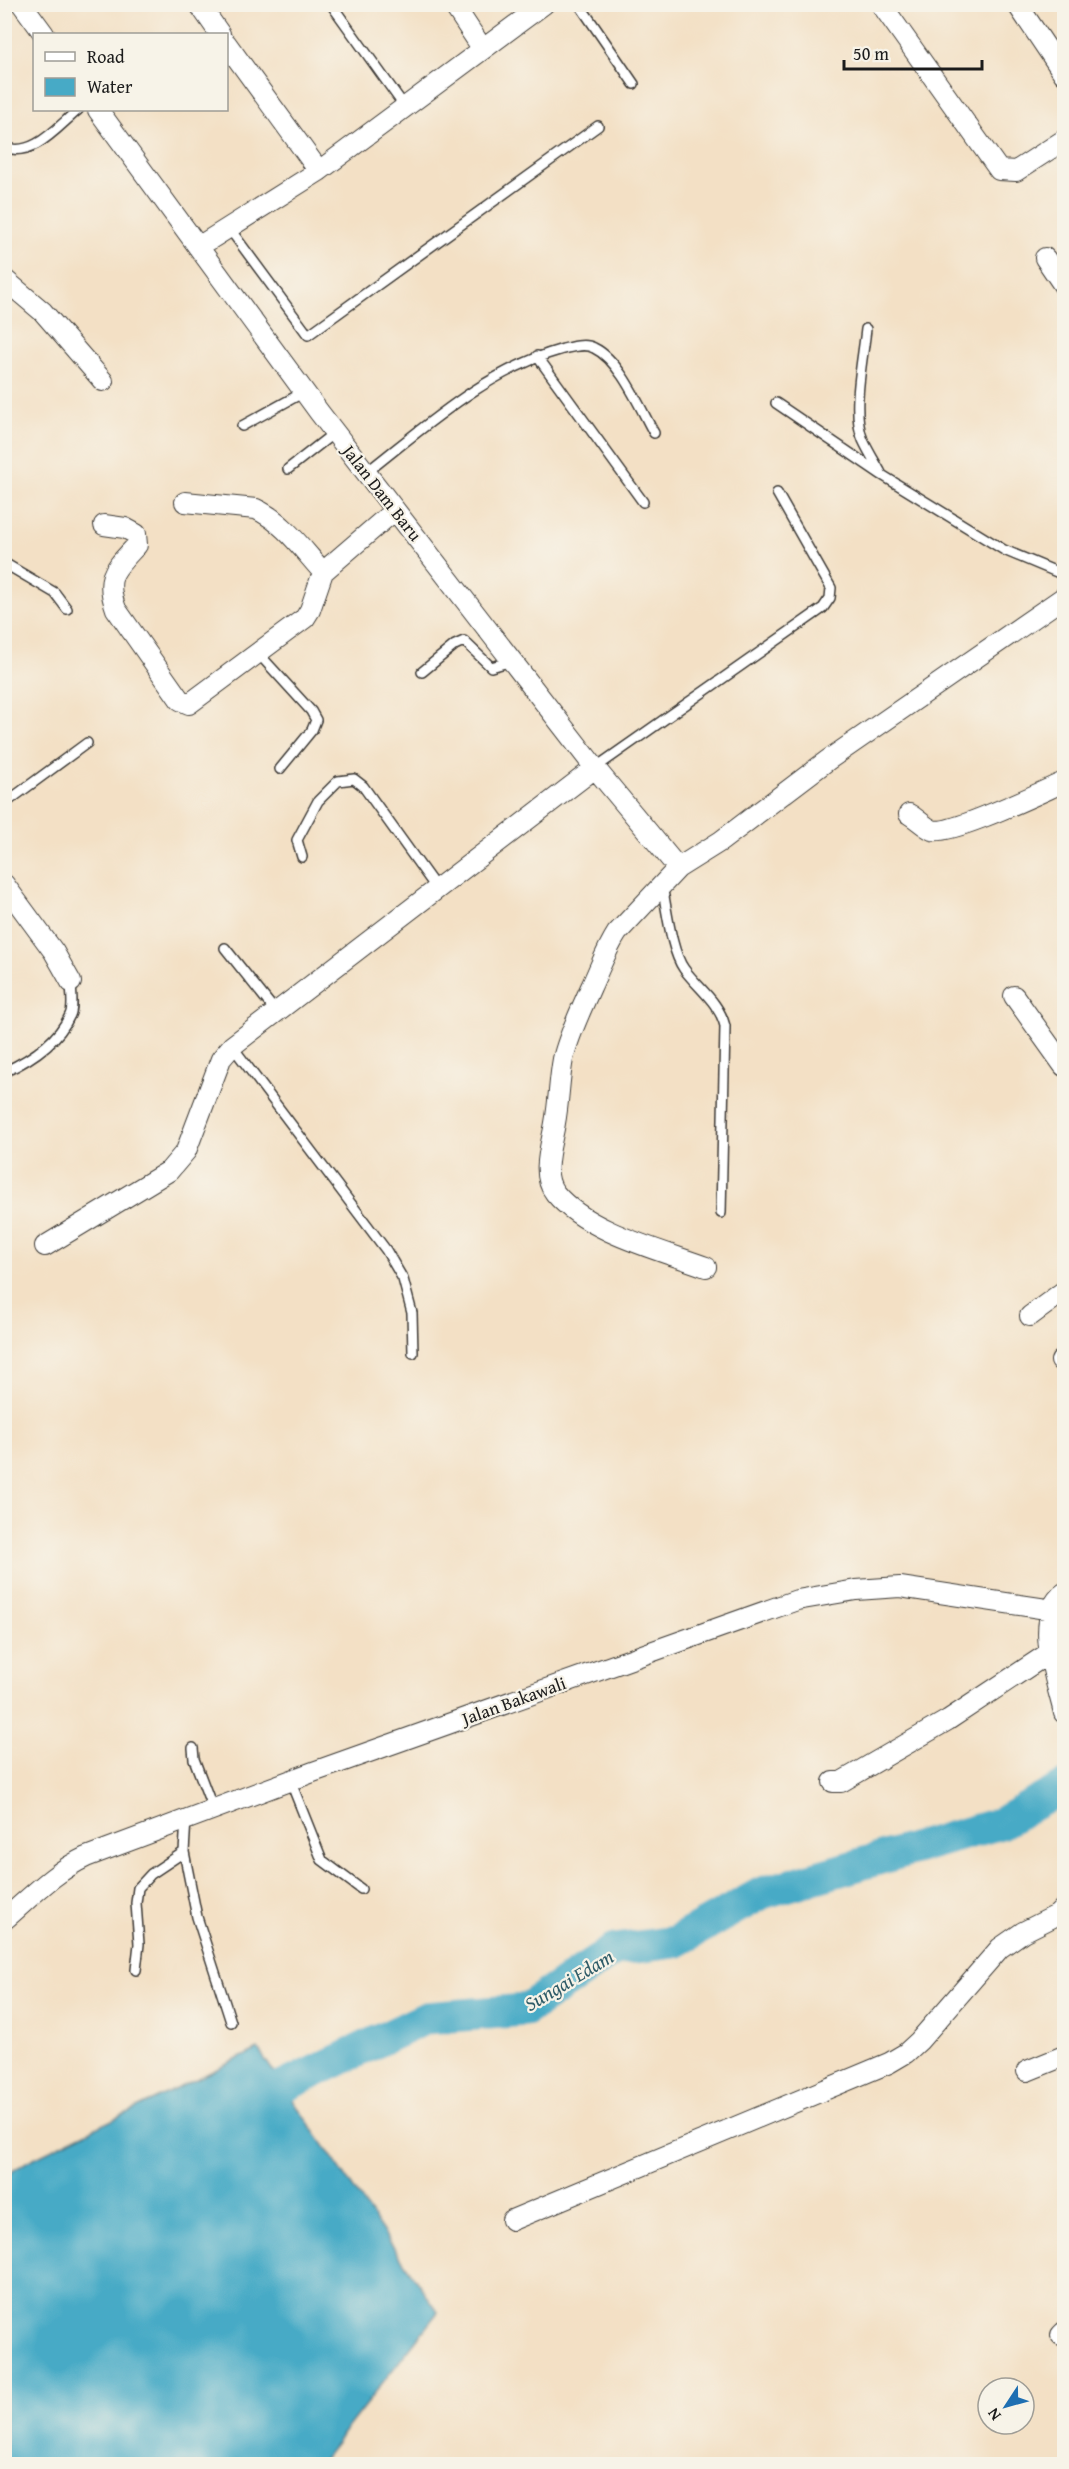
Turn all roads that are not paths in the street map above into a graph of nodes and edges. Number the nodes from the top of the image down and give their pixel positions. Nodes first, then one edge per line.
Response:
1 (22, 4) edge
2 (199, 4) edge
3 (330, 4) edge
4 (453, 4) edge
5 (544, 4) edge
6 (579, 4) edge
7 (881, 4) edge
8 (1017, 4) edge
9 (43, 33) edge
10 (219, 33) edge
11 (228, 46) edge
12 (482, 48) junction
13 (1065, 74) edge
14 (634, 84) dead end
15 (405, 107) junction
16 (77, 111) edge
17 (99, 111) edge
18 (598, 126) dead end
19 (1065, 140) edge
20 (4, 147) edge
21 (319, 171) junction
22 (229, 228) junction
23 (198, 247) junction
24 (1045, 258) dead end
25 (4, 279) edge
26 (1065, 286) edge
27 (866, 328) dead end
28 (537, 356) junction
29 (103, 381) dead end
30 (304, 392) junction
31 (776, 403) dead end
32 (242, 426) dead end
33 (654, 432) dead end
34 (334, 433) junction
35 (288, 469) dead end
36 (367, 472) junction
37 (882, 475) junction
38 (777, 493) dead end
39 (184, 502) dead end
40 (643, 502) dead end
41 (395, 510) junction
42 (104, 525) dead end
43 (4, 563) edge
44 (323, 572) junction
45 (1065, 575) edge
46 (1065, 597) edge
47 (67, 609) dead end
48 (258, 653) junction
49 (512, 661) junction
50 (422, 672) dead end
51 (87, 743) dead end
52 (595, 768) junction
53 (280, 769) dead end
54 (1065, 782) edge
55 (4, 804) edge
56 (909, 814) dead end
57 (302, 857) dead end
58 (678, 868) junction
59 (4, 884) edge
60 (661, 884) junction
61 (437, 889) junction
62 (225, 948) dead end
63 (71, 982) joint
64 (1014, 996) dead end
65 (276, 1012) junction
66 (232, 1046) junction
67 (1065, 1066) edge
68 (4, 1072) edge
69 (721, 1213) dead end
70 (45, 1246) dead end
71 (705, 1267) dead end
72 (1065, 1291) edge
73 (1030, 1316) dead end
74 (413, 1353) dead end
75 (1065, 1593) edge
76 (1053, 1610) junction
77 (1049, 1653) junction
78 (1065, 1713) edge
79 (193, 1748) dead end
80 (290, 1780) junction
81 (833, 1782) dead end
82 (213, 1809) junction
83 (186, 1819) junction
84 (184, 1851) junction
85 (361, 1889) dead end
86 (1065, 1908) edge
87 (4, 1920) edge
88 (136, 1970) dead end
89 (231, 2022) dead end
90 (1065, 2056) edge
91 (1027, 2071) dead end
92 (512, 2220) dead end

1 - 9 street
2 - 10 street
3 - 15 lane
4 - 12 street
5 - 12 street
6 - 14 lane
7 - 19 street
8 - 13 street
11 - 21 street
12 - 15 street
15 - 21 street
16 - 20 lane
17 - 23 street, Jalan Dam Baru
18 - 22 lane
21 - 22 street
22 - 23 street
23 - 30 street, Jalan Dam Baru
24 - 26 street
25 - 29 street
27 - 37 lane
28 - 33 lane
28 - 36 lane
28 - 40 lane
30 - 32 lane
30 - 34 street, Jalan Dam Baru
31 - 37 lane
34 - 35 lane
34 - 36 street, Jalan Dam Baru
36 - 41 street, Jalan Dam Baru
37 - 45 lane
38 - 52 lane
39 - 44 street
41 - 44 street
41 - 49 street, Jalan Dam Baru
42 - 48 street
43 - 47 lane
44 - 48 street
46 - 58 street
48 - 53 lane
49 - 50 lane
49 - 52 street, Jalan Dam Baru
51 - 55 lane
52 - 58 street, Jalan Dam Baru
52 - 61 street
54 - 56 street
57 - 61 lane
58 - 60 street
59 - 63 street
60 - 69 lane
60 - 71 street
61 - 65 street
62 - 65 lane
63 - 68 lane
64 - 67 street
65 - 66 street
66 - 70 street
66 - 74 lane
72 - 73 street
75 - 76 street
76 - 77 street
76 - 80 street, Jalan Bakawali
77 - 78 street
77 - 81 street
79 - 82 lane
80 - 82 street, Jalan Bakawali
80 - 85 lane
82 - 83 street, Jalan Bakawali
83 - 84 lane
83 - 87 street, Jalan Bakawali
84 - 88 lane
84 - 89 lane
86 - 92 street
90 - 91 street

